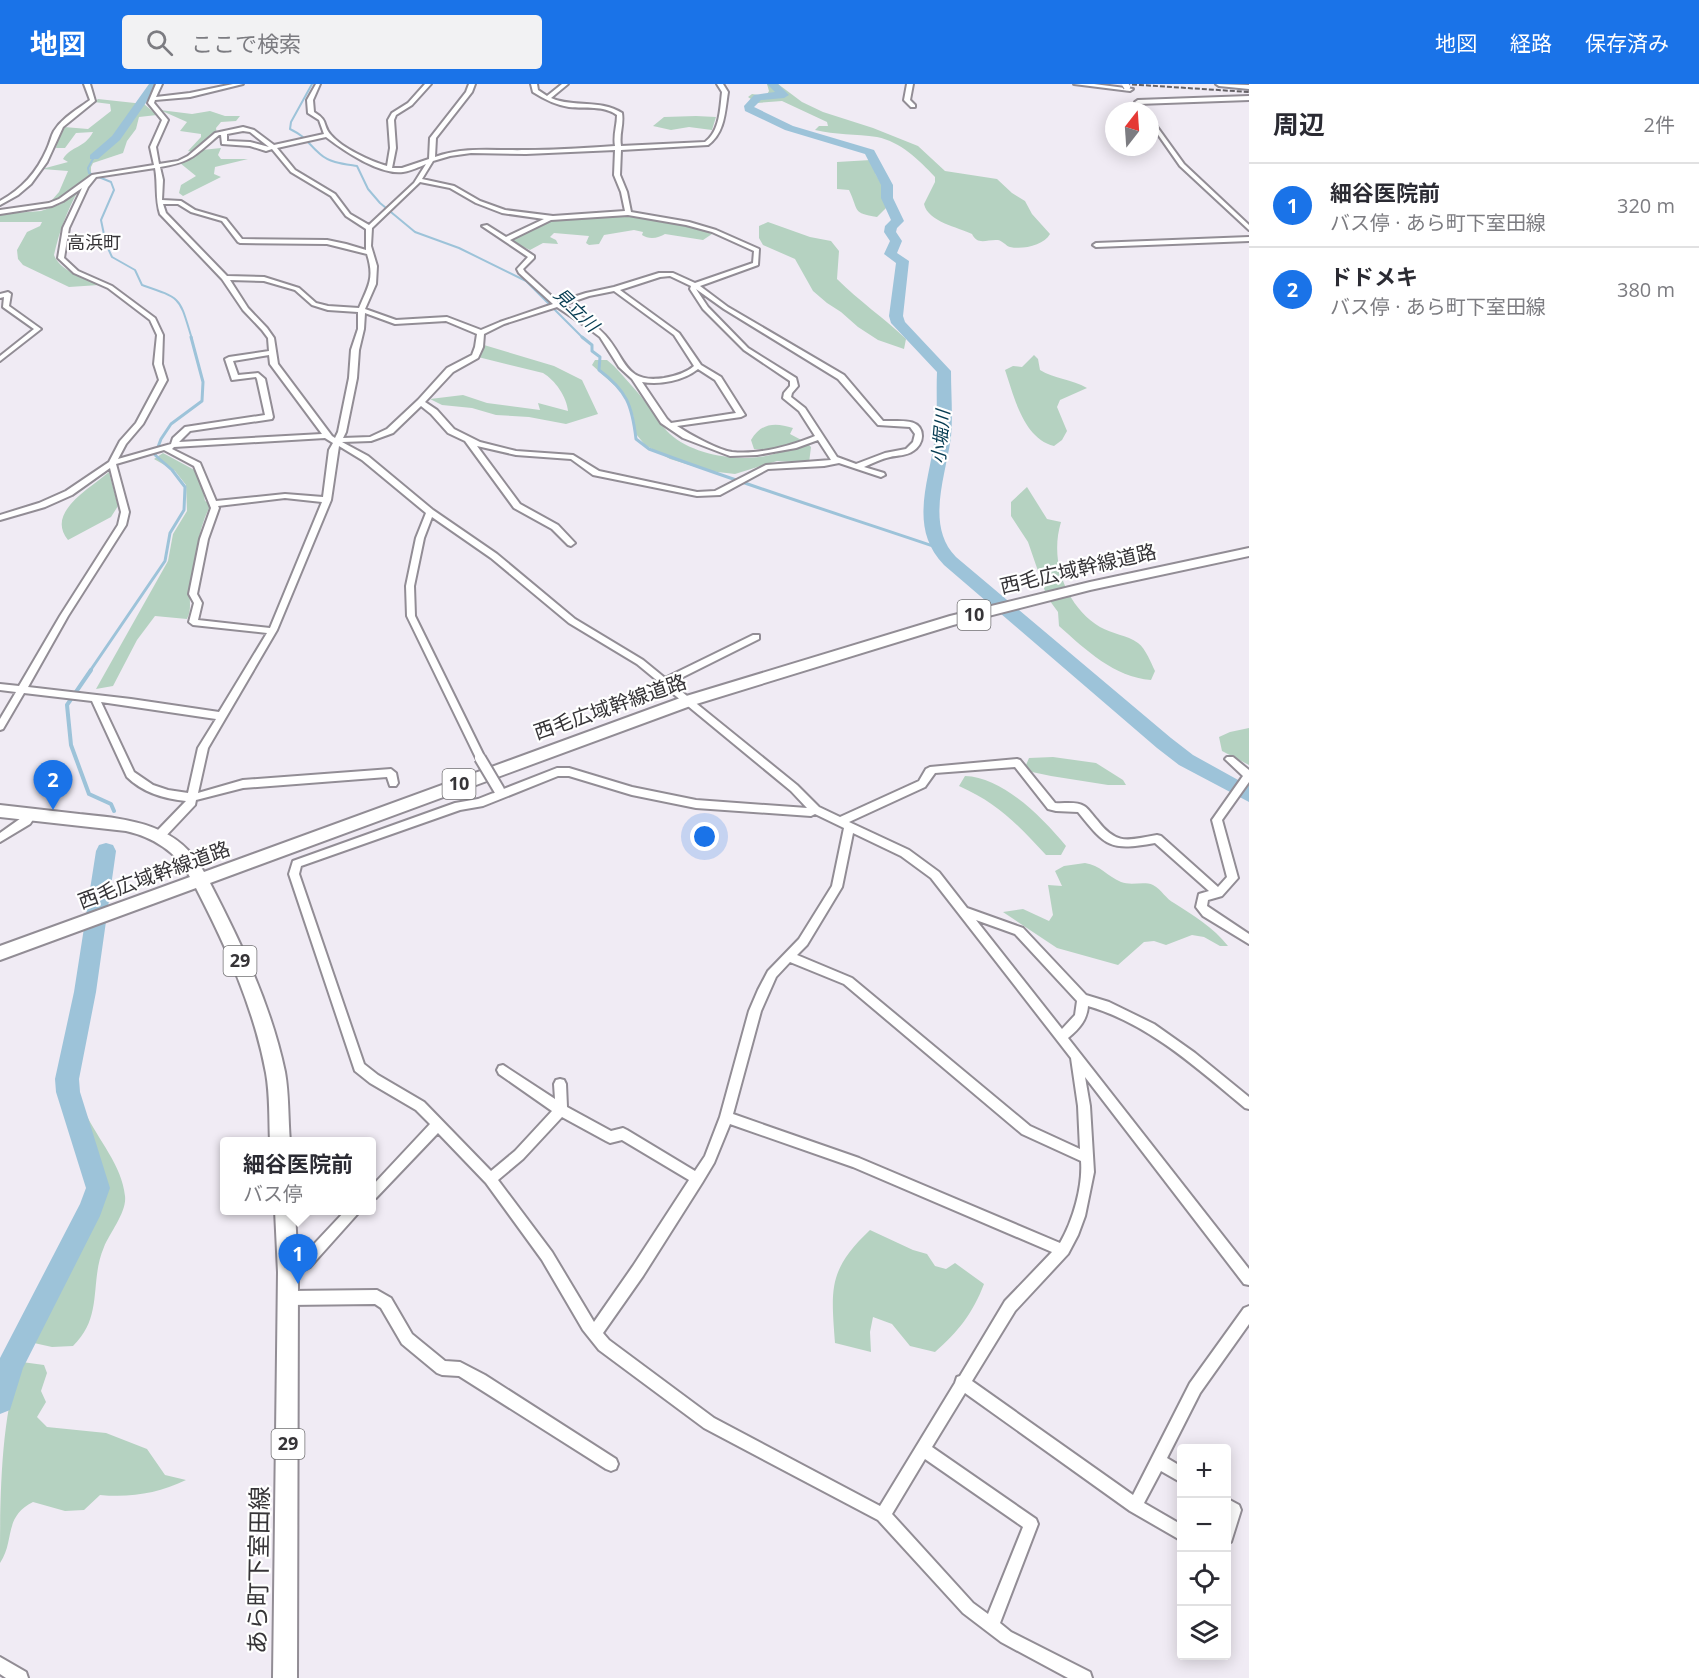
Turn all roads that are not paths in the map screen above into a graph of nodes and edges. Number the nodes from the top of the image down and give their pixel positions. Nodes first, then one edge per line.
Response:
1 (87, 84) edge
2 (159, 84) edge
3 (240, 84) edge
4 (428, 84) edge
5 (472, 84) edge
6 (534, 84) edge
7 (565, 84) edge
8 (720, 84) edge
9 (910, 84) edge
10 (1077, 84) edge
11 (1219, 84) edge
12 (318, 85) edge
13 (1127, 87) edge
14 (1249, 87) edge
15 (547, 98) junction
16 (1249, 98) edge
17 (152, 99) junction
18 (1138, 102) joint
19 (913, 106) dead end
20 (1159, 132) edge
21 (224, 133) junction
22 (327, 135) junction
23 (274, 148) junction
24 (618, 148) junction
25 (432, 159) junction
26 (156, 165) junction
27 (389, 169) junction
28 (94, 176) junction
29 (418, 180) junction
30 (159, 202) junction
31 (0, 203) edge
32 (0, 212) edge
33 (628, 213) junction
34 (554, 218) junction
35 (485, 226) dead end
36 (369, 228) junction
37 (1249, 228) edge
38 (506, 239) junction
39 (1249, 239) edge
40 (1096, 245) dead end
41 (369, 252) junction
42 (225, 278) junction
43 (695, 285) junction
44 (615, 289) junction
45 (0, 296) edge
46 (554, 305) junction
47 (362, 310) junction
48 (481, 333) junction
49 (272, 353) junction
50 (0, 359) edge
51 (698, 366) junction
52 (635, 378) junction
53 (422, 402) junction
54 (670, 425) junction
55 (818, 437) junction
56 (334, 440) junction
57 (469, 441) junction
58 (171, 446) junction
59 (838, 461) junction
60 (112, 463) junction
61 (858, 466) junction
62 (881, 475) dead end
63 (327, 500) junction
64 (214, 504) junction
65 (430, 512) junction
66 (0, 518) edge
67 (571, 543) dead end
68 (1249, 552) edge
69 (272, 631) junction
70 (756, 637) dead end
71 (665, 682) junction
72 (0, 687) edge
73 (21, 690) junction
74 (95, 698) junction
75 (688, 701) junction
76 (221, 716) junction
77 (0, 727) edge
78 (1230, 759) dead end
79 (1248, 776) edge
80 (393, 783) dead end
81 (501, 792) junction
82 (192, 797) junction
83 (815, 810) junction
84 (0, 811) edge
85 (31, 815) junction
86 (845, 825) junction
87 (159, 836) junction
88 (0, 838) edge
89 (201, 880) junction
90 (1218, 893) junction
91 (963, 911) junction
92 (1249, 940) edge
93 (0, 953) edge
94 (789, 957) junction
95 (1082, 999) junction
96 (1061, 1037) junction
97 (1076, 1054) junction
98 (502, 1070) dead end
99 (560, 1084) dead end
100 (1249, 1104) edge
101 (561, 1110) junction
102 (726, 1117) junction
103 (438, 1124) junction
104 (280, 1137) edge
105 (1088, 1158) junction
106 (490, 1179) junction
107 (698, 1179) junction
108 (376, 1190) edge
109 (285, 1215) edge
110 (350, 1215) edge
111 (1063, 1250) junction
112 (288, 1272) junction
113 (1249, 1279) edge
114 (288, 1298) junction
115 (1249, 1314) edge
116 (594, 1334) junction
117 (962, 1382) junction
118 (924, 1450) junction
119 (1158, 1461) junction
120 (611, 1464) dead end
121 (1177, 1473) edge
122 (1135, 1506) junction
123 (1231, 1508) edge
124 (883, 1515) junction
125 (1231, 1522) edge
126 (1177, 1531) edge
127 (991, 1627) junction
128 (0, 1665) edge
129 (20, 1678) edge
130 (285, 1678) edge
131 (1084, 1678) edge

1 - 31 street
2 - 17 street
3 - 17 street
4 - 27 street
5 - 25 street
6 - 15 street
7 - 15 street
8 - 24 street
9 - 19 street
10 - 13 street
11 - 14 street
12 - 22 street
13 - 18 street
15 - 24 street
16 - 18 street
17 - 26 street
20 - 37 street
21 - 23 street
21 - 23 street
21 - 26 street
22 - 23 street
22 - 27 street
23 - 36 street
24 - 25 street
24 - 33 street
25 - 27 street
25 - 29 street
26 - 28 street
26 - 30 street
28 - 32 street
28 - 60 street
29 - 34 street
29 - 36 street
30 - 41 street
30 - 42 street
33 - 34 street
33 - 43 street
34 - 38 street
35 - 38 street
36 - 41 street
38 - 46 street
39 - 40 street
41 - 47 street
42 - 47 street
42 - 49 street
43 - 44 street
43 - 55 street
43 - 61 street
44 - 46 street
44 - 51 street
45 - 50 street
46 - 48 street
46 - 52 street
47 - 48 street
47 - 56 street
48 - 53 street
49 - 56 street
49 - 58 street
51 - 52 street
51 - 54 street
52 - 54 street
53 - 56 street
53 - 57 street
54 - 55 street
55 - 59 street
56 - 58 street
56 - 63 street
56 - 65 street
57 - 59 street
57 - 67 street
58 - 60 street
58 - 64 street
59 - 61 street
60 - 66 street
60 - 73 street
61 - 62 street
63 - 64 street
63 - 69 street
64 - 69 street
65 - 71 street
65 - 81 street, bridge
68 - 75 main road, 西毛広域幹線道路 / 10
69 - 76 street
70 - 71 street
71 - 75 street
72 - 73 street
73 - 74 street
73 - 77 street
74 - 76 street
74 - 82 street
75 - 83 street
75 - 89 main road, 西毛広域幹線道路 / 10
76 - 82 street
78 - 79 street
79 - 90 street
80 - 82 street
81 - 83 street
81 - 103 street
82 - 87 street
83 - 86 street
84 - 85 main road, 29
85 - 87 main road, 29
85 - 88 street
86 - 90 street
86 - 91 street
86 - 94 street
87 - 89 main road, 29
89 - 93 main road, 西毛広域幹線道路 / 10
89 - 104 main road, 29
90 - 92 street
91 - 95 street
91 - 96 street
94 - 102 street
94 - 105 street
95 - 96 street
95 - 100 street
96 - 97 street
97 - 105 street
97 - 113 street
98 - 101 street
99 - 101 street
101 - 106 street
101 - 107 street
102 - 107 street
102 - 111 street
103 - 106 street
103 - 108 street
105 - 111 street
106 - 116 street
107 - 116 street
109 - 112 main road, あら町下室田線 / 29
110 - 112 street
111 - 117 street
112 - 114 main road, あら町下室田線 / 29
114 - 120 street
114 - 130 main road, あら町下室田線 / 29
115 - 119 street
116 - 124 street
117 - 118 street
117 - 122 street
118 - 124 street
118 - 127 street
119 - 121 street
119 - 122 street
122 - 126 street
123 - 125 street
124 - 127 street
127 - 131 street
128 - 129 street

